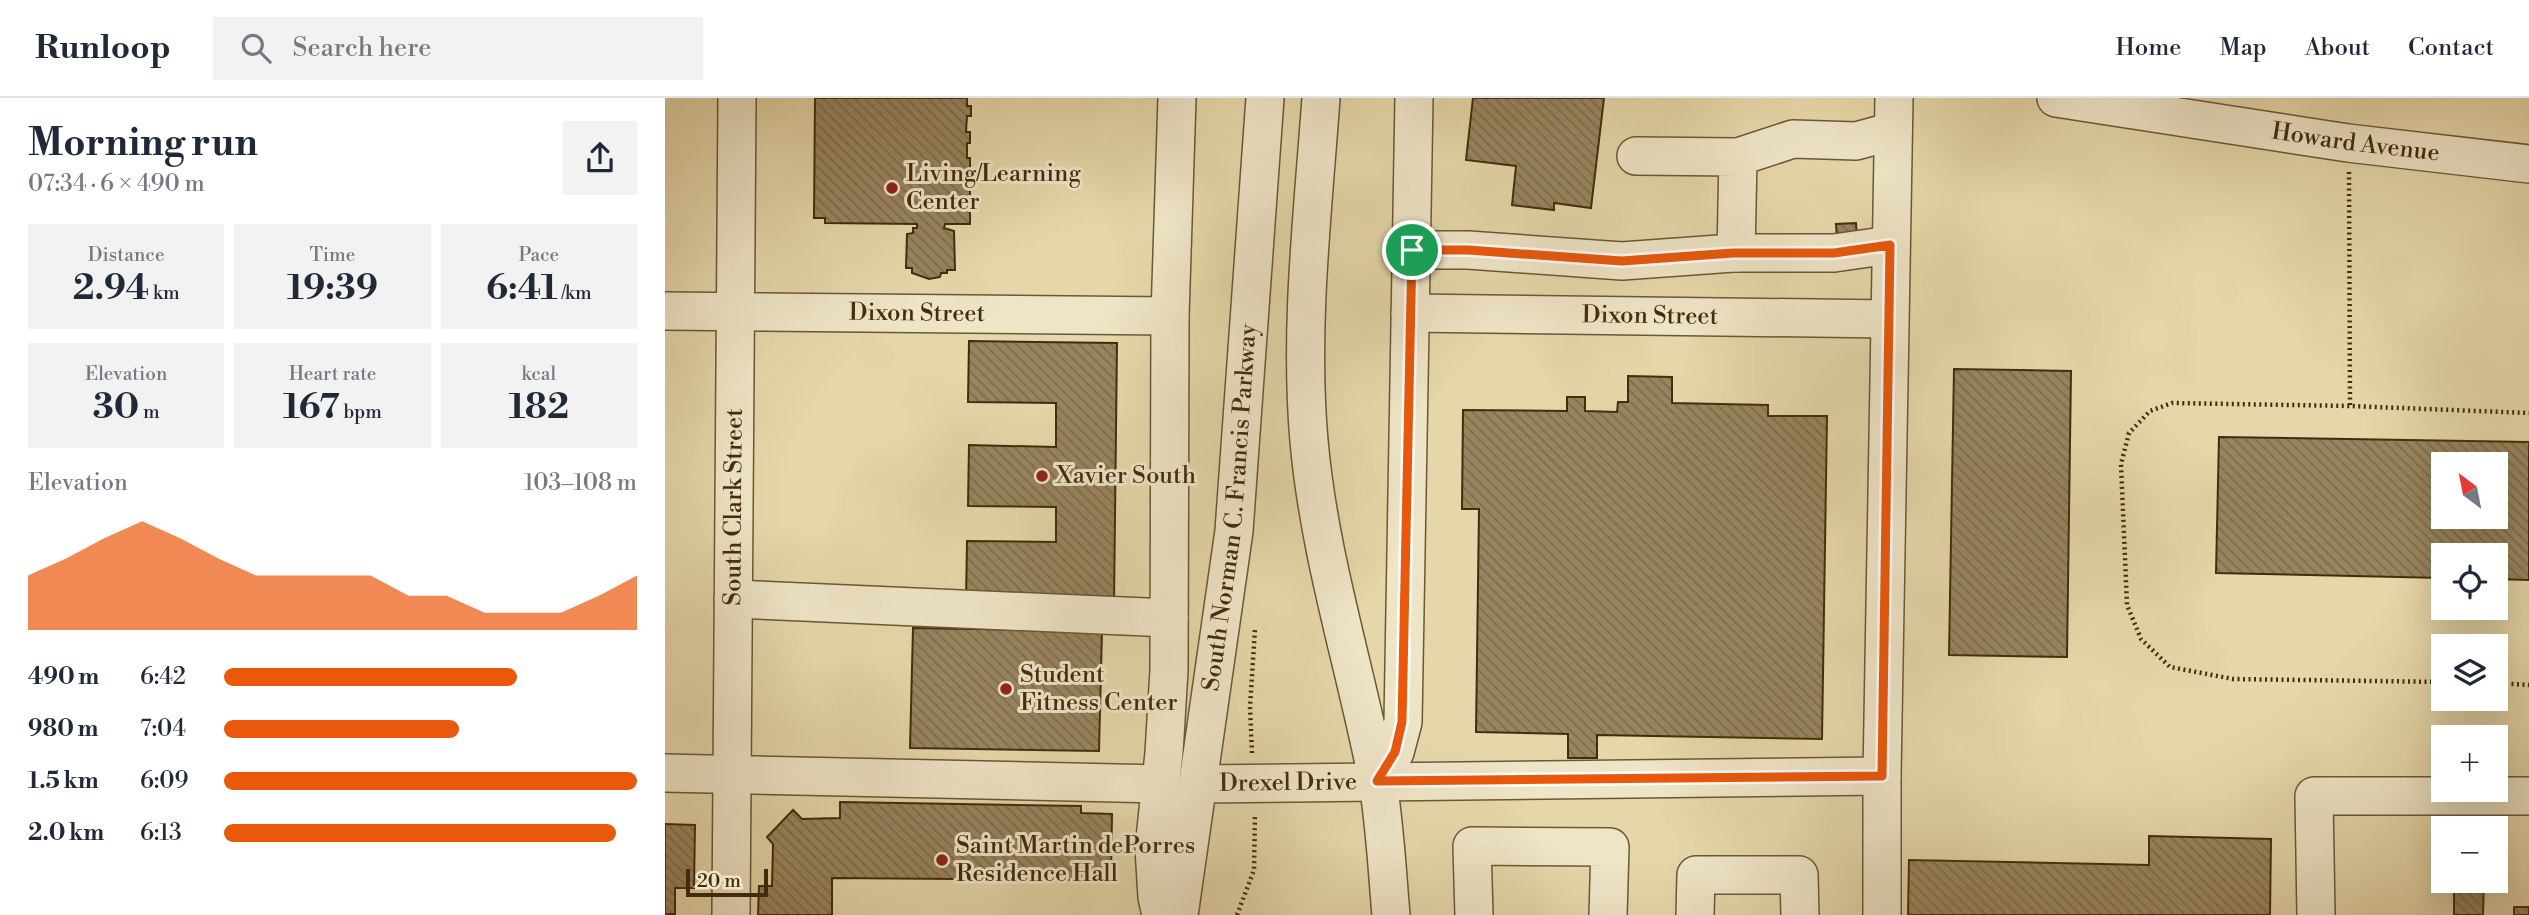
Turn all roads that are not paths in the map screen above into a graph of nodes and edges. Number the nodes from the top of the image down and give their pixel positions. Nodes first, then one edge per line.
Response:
1 (737, 98) edge
2 (1177, 98) edge
3 (1265, 98) edge
4 (1321, 98) edge
5 (1414, 98) edge
6 (2056, 98) edge
7 (1894, 114) edge
8 (1636, 156) dead end
9 (1738, 157) junction
10 (2529, 164) edge
11 (1890, 245) junction
12 (1412, 250) junction
13 (1735, 253) junction
14 (665, 311) edge
15 (735, 312) junction
16 (1410, 313) junction
17 (1170, 316) junction
18 (1889, 319) junction
19 (733, 599) junction
20 (1169, 618) junction
21 (665, 773) edge
22 (732, 774) junction
23 (1882, 776) junction
24 (1377, 781) junction
25 (1161, 784) junction
26 (1199, 784) junction
27 (2529, 796) edge
28 (731, 915) edge
29 (1161, 915) edge
30 (1179, 915) edge
31 (1391, 915) edge
32 (1474, 915) edge
33 (1608, 915) edge
34 (1695, 915) edge
35 (1800, 915) edge
36 (1882, 915) edge
37 (2316, 915) edge

1 - 15 street, South Clark Street
2 - 17 street, South Norman C. Francis Parkway
3 - 26 street, South Norman C. Francis Parkway
4 - 24 street
5 - 12 street
6 - 10 street, Howard Avenue
7 - 9 street
7 - 11 street
8 - 9 street
9 - 13 street
11 - 13 street
11 - 18 street
12 - 13 street
12 - 16 street
14 - 15 street, Dixon Street
15 - 17 street, Dixon Street
15 - 19 street, South Clark Street
16 - 18 street, Dixon Street
16 - 24 street
17 - 20 street, South Norman C. Francis Parkway
18 - 23 street
19 - 20 street
19 - 22 street, South Clark Street
20 - 25 street, South Norman C. Francis Parkway
21 - 22 street
22 - 25 street
22 - 28 street, South Clark Street
23 - 24 street, Drexel Drive
23 - 36 street
24 - 26 street, Drexel Drive
24 - 31 street
25 - 29 street, South Norman C. Francis Parkway
26 - 30 street, South Norman C. Francis Parkway
27 - 37 street
32 - 33 street
34 - 35 street

